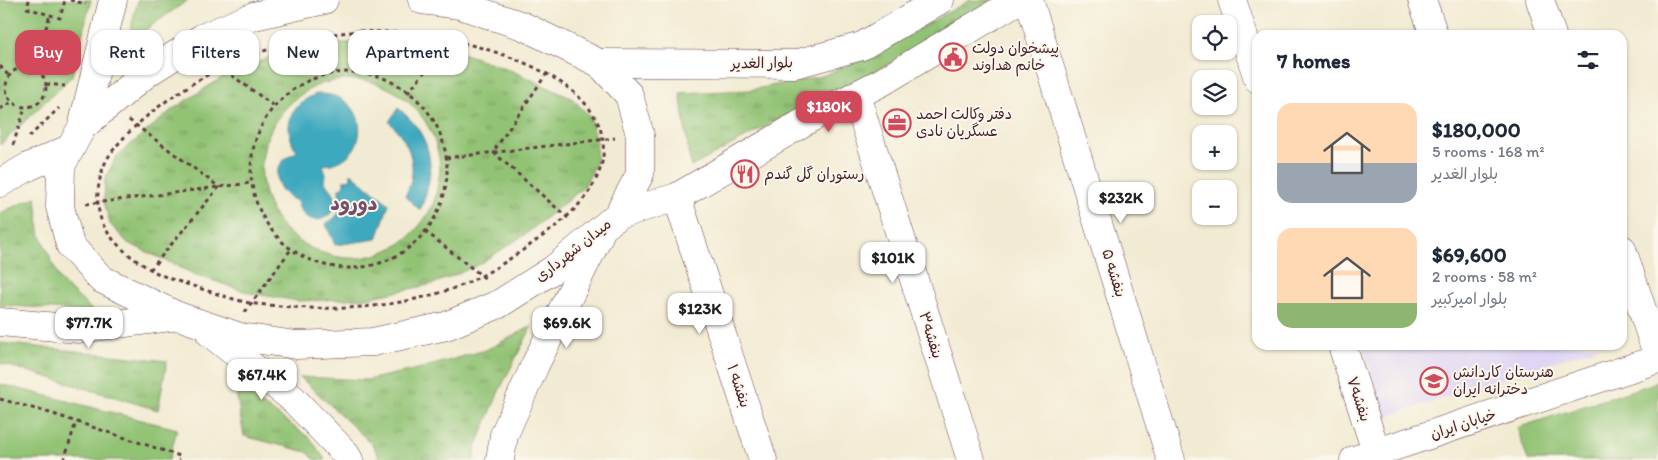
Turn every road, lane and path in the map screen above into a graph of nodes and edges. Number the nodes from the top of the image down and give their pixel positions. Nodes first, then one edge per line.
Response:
1 (29, 0) edge
2 (65, 0) edge
3 (113, 0) edge
4 (324, 0) edge
5 (422, 0) edge
6 (940, 0) edge
7 (1018, 0) edge
8 (1029, 0) edge
9 (1232, 0) edge
10 (1422, 0) edge
11 (1540, 0) edge
12 (462, 5) edge
13 (909, 10) edge
14 (50, 15) junction
15 (45, 30) edge
16 (221, 30) edge
17 (453, 30) edge
18 (1432, 30) edge
19 (1549, 30) edge
20 (348, 33) edge
21 (468, 45) edge
22 (565, 47) junction
23 (259, 53) edge
24 (173, 56) edge
25 (1252, 61) edge
26 (599, 63) junction
27 (0, 66) edge
28 (15, 70) edge
29 (546, 74) junction
30 (8, 75) junction
31 (42, 75) edge
32 (207, 75) edge
33 (231, 75) edge
34 (422, 75) edge
35 (408, 93) junction
36 (856, 95) junction
37 (12, 102) junction
38 (109, 105) junction
39 (274, 106) junction
40 (25, 108) junction
41 (0, 109) edge
42 (137, 126) junction
43 (640, 135) junction
44 (76, 137) junction
45 (603, 140) junction
46 (13, 146) dead end
47 (493, 152) junction
48 (446, 158) junction
49 (0, 183) edge
50 (251, 183) junction
51 (219, 187) junction
52 (677, 197) junction
53 (98, 202) junction
54 (60, 207) junction
55 (567, 218) junction
56 (604, 227) junction
57 (425, 231) junction
58 (292, 248) junction
59 (1627, 264) edge
60 (150, 270) junction
61 (481, 276) junction
62 (131, 294) junction
63 (509, 298) junction
64 (252, 303) junction
65 (188, 319) junction
66 (0, 322) edge
67 (230, 333) junction
68 (1343, 350) edge
69 (1658, 358) edge
70 (0, 399) edge
71 (76, 422) junction
72 (1365, 456) edge
73 (64, 460) edge
74 (179, 460) edge
75 (349, 460) edge
76 (500, 460) edge
77 (763, 460) edge
78 (970, 460) edge
79 (1171, 460) edge

1 - 14 path
2 - 14 path
3 - 44 main road
4 - 16 main road, میدان شهرداری
5 - 12 main road, میدان شهرداری
6 - 13 main road, بلوار الغدیر
7 - 36 main road
8 - 79 main road, بنفشه ۵
9 - 25 main road
10 - 18 main road
11 - 19 main road
12 - 17 path
12 - 22 main road, میدان شهرداری
13 - 26 main road, بلوار الغدیر
14 - 15 path
20 - 23 path
21 - 29 path
22 - 26 main road, میدان شهرداری
22 - 29 path
24 - 38 main road, میدان شهرداری
26 - 43 main road, میدان شهرداری
27 - 30 path
28 - 30 path
29 - 45 path
29 - 47 path
30 - 37 path
31 - 40 path
32 - 42 path
33 - 39 path
34 - 35 path
35 - 39 path
35 - 48 path
36 - 52 main road
36 - 78 main road, بنفشه۳
37 - 40 path
37 - 41 path
38 - 42 path
38 - 44 main road, میدان شهرداری
39 - 50 path
40 - 46 path
42 - 51 path
42 - 53 path
43 - 45 path
43 - 56 main road, میدان شهرداری
44 - 49 main road
44 - 54 main road, میدان شهرداری
45 - 47 path
45 - 55 path
47 - 48 path
47 - 55 path
48 - 57 path
50 - 51 path
50 - 58 path
51 - 53 path
51 - 60 path
52 - 56 main road
52 - 77 main road, بنفشه ۱
53 - 54 path
53 - 60 path
54 - 62 main road, میدان شهرداری
55 - 56 path
55 - 61 path
56 - 63 main road, میدان شهرداری
56 - 76 main road
57 - 58 path
57 - 61 path
58 - 64 path
59 - 69 main road
60 - 62 path
60 - 64 path
61 - 63 path
61 - 64 path
62 - 65 main road, میدان شهرداری
63 - 67 main road, میدان شهرداری
64 - 67 path
65 - 66 main road
65 - 67 main road, میدان شهرداری
65 - 75 main road
68 - 72 main road, بنفشه۷
69 - 72 main road, خیابان ایران
70 - 71 path
71 - 73 path
71 - 74 path

